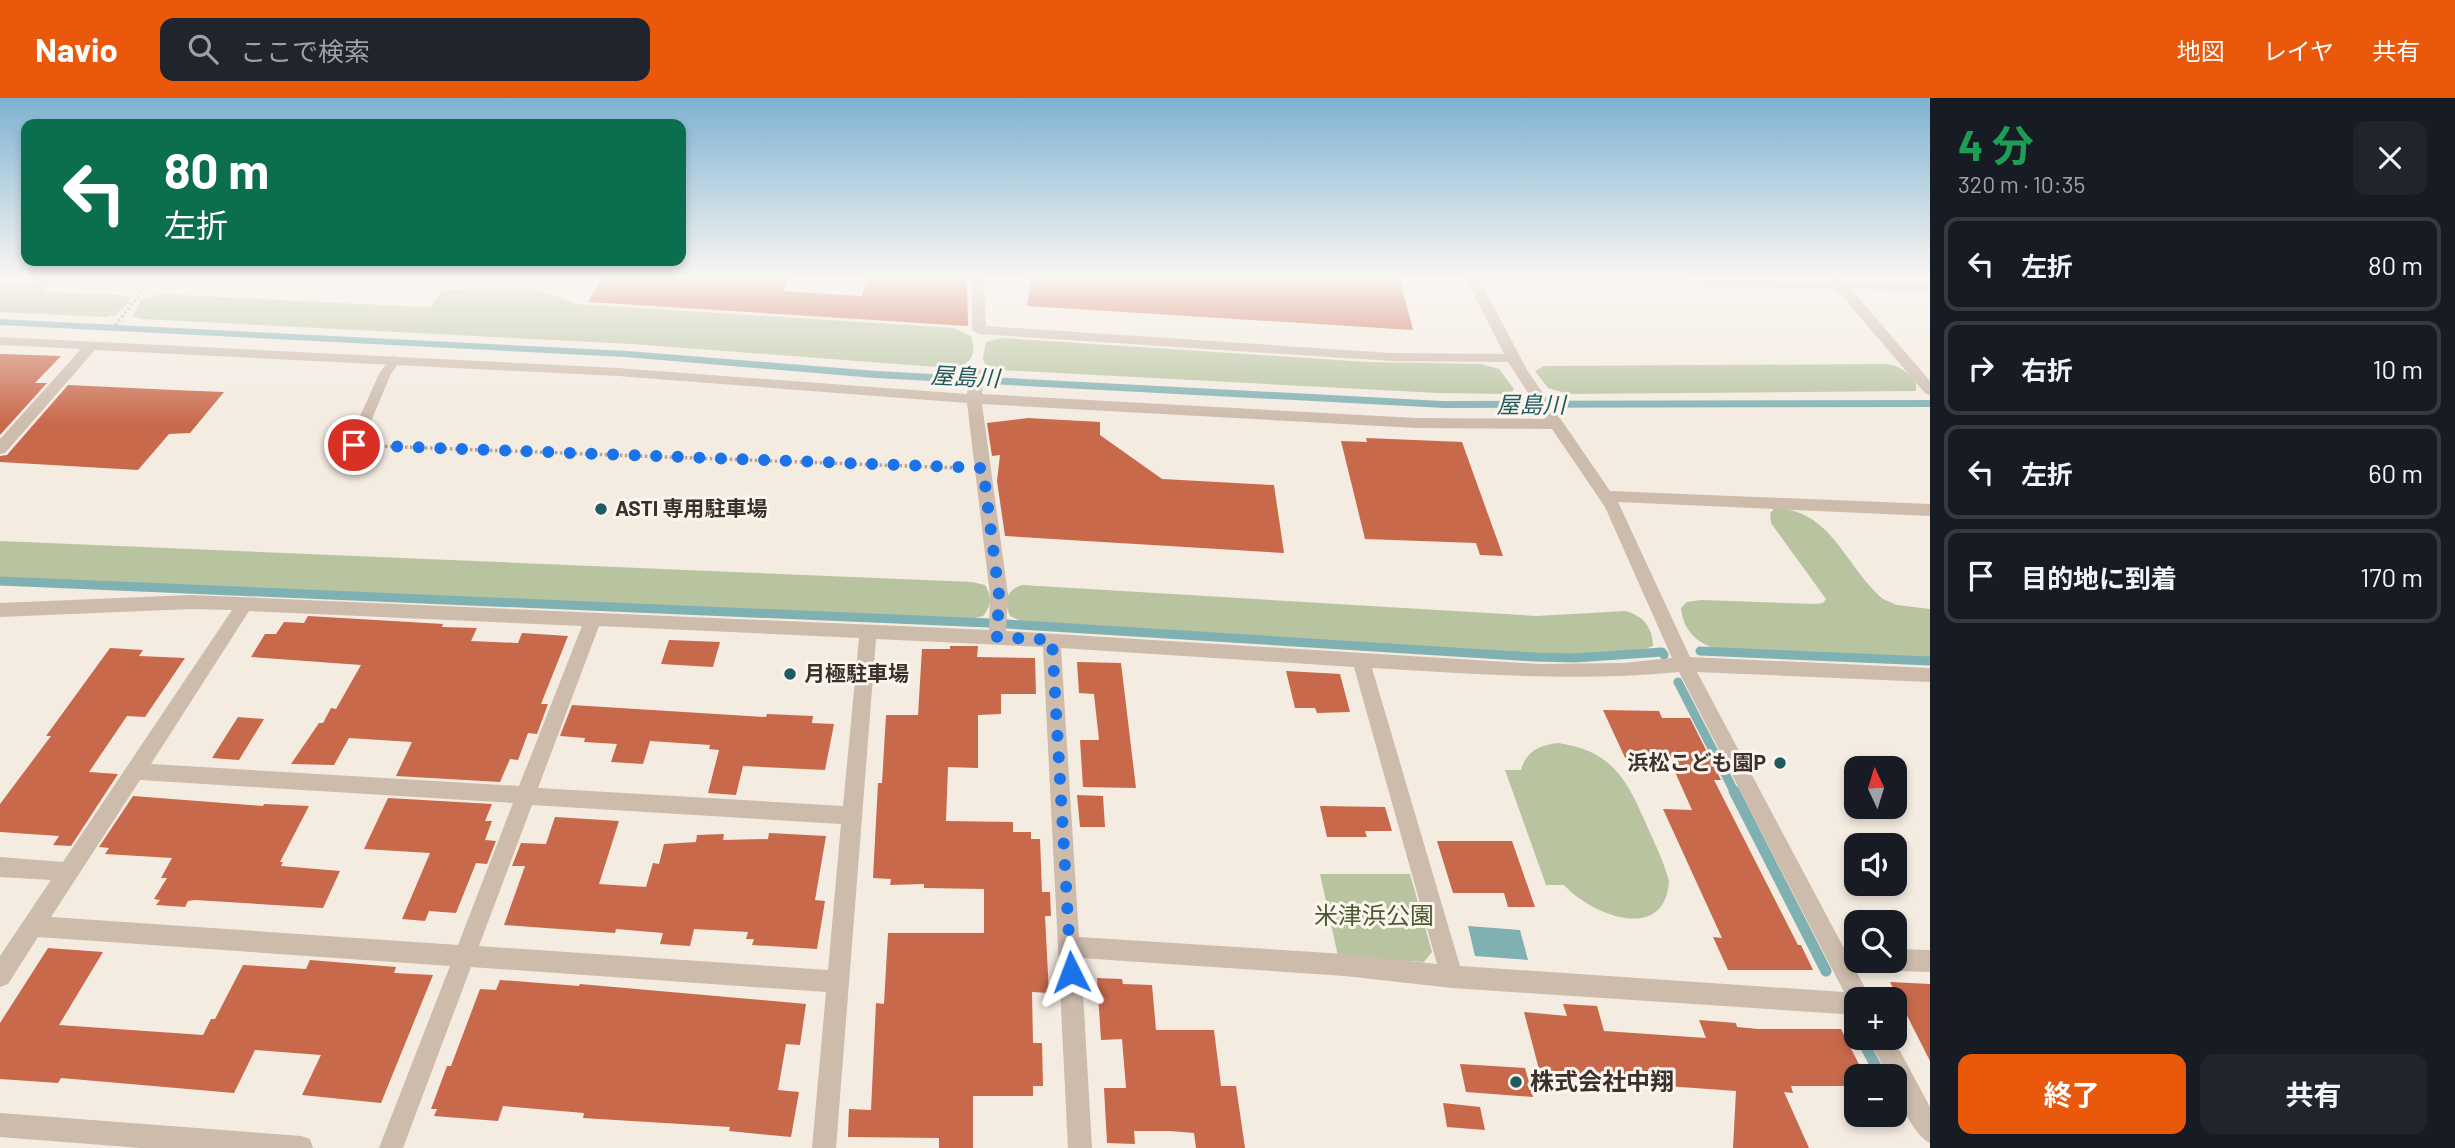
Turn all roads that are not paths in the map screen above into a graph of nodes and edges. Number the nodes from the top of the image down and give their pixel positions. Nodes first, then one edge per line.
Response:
1 (979, 326) edge
2 (1496, 326) edge
3 (1875, 326) edge
4 (0, 341) edge
5 (93, 344) junction
6 (1513, 358) junction
7 (395, 360) junction
8 (977, 371) dead end
9 (1930, 390) edge
10 (974, 394) junction
11 (1555, 420) junction
12 (354, 445) road end
13 (0, 449) edge
14 (1606, 496) junction
15 (1930, 510) edge
16 (245, 604) junction
17 (0, 610) edge
18 (593, 619) junction
19 (869, 631) junction
20 (997, 637) junction
21 (1052, 640) junction
22 (1361, 660) junction
23 (1684, 664) junction
24 (1930, 675) edge
25 (135, 771) junction
26 (525, 796) junction
27 (852, 816) junction
28 (0, 867) edge
29 (69, 872) junction
30 (33, 926) junction
31 (1069, 947) junction
32 (1844, 953) edge
33 (464, 956) junction
34 (1907, 960) edge
35 (1930, 961) edge
36 (0, 976) edge
37 (1452, 977) junction
38 (838, 982) junction
39 (1844, 1003) edge
40 (1886, 1050) edge
41 (0, 1125) edge
42 (1930, 1131) edge
43 (302, 1148) edge
44 (391, 1148) edge
45 (824, 1148) edge
46 (1080, 1148) edge

1 - 6 street
2 - 6 street
3 - 9 street
4 - 5 street
5 - 7 street
5 - 13 street
6 - 11 street
7 - 10 street
7 - 12 lane
8 - 10 street
10 - 11 street
10 - 20 street
11 - 14 street
14 - 15 street
14 - 23 street
16 - 17 street
16 - 18 street
16 - 25 street
18 - 19 street
18 - 26 street
19 - 20 street
19 - 27 street
20 - 21 street
21 - 22 street
21 - 31 street
22 - 23 street
22 - 37 street
23 - 24 street
23 - 32 street
25 - 26 street
25 - 29 street
26 - 27 street
26 - 33 street
27 - 38 street
28 - 29 street
29 - 30 street
30 - 33 street
30 - 36 street
31 - 37 street
31 - 46 street
33 - 38 street
33 - 44 street
34 - 35 street
37 - 39 street
38 - 45 street
40 - 42 street
41 - 43 street

